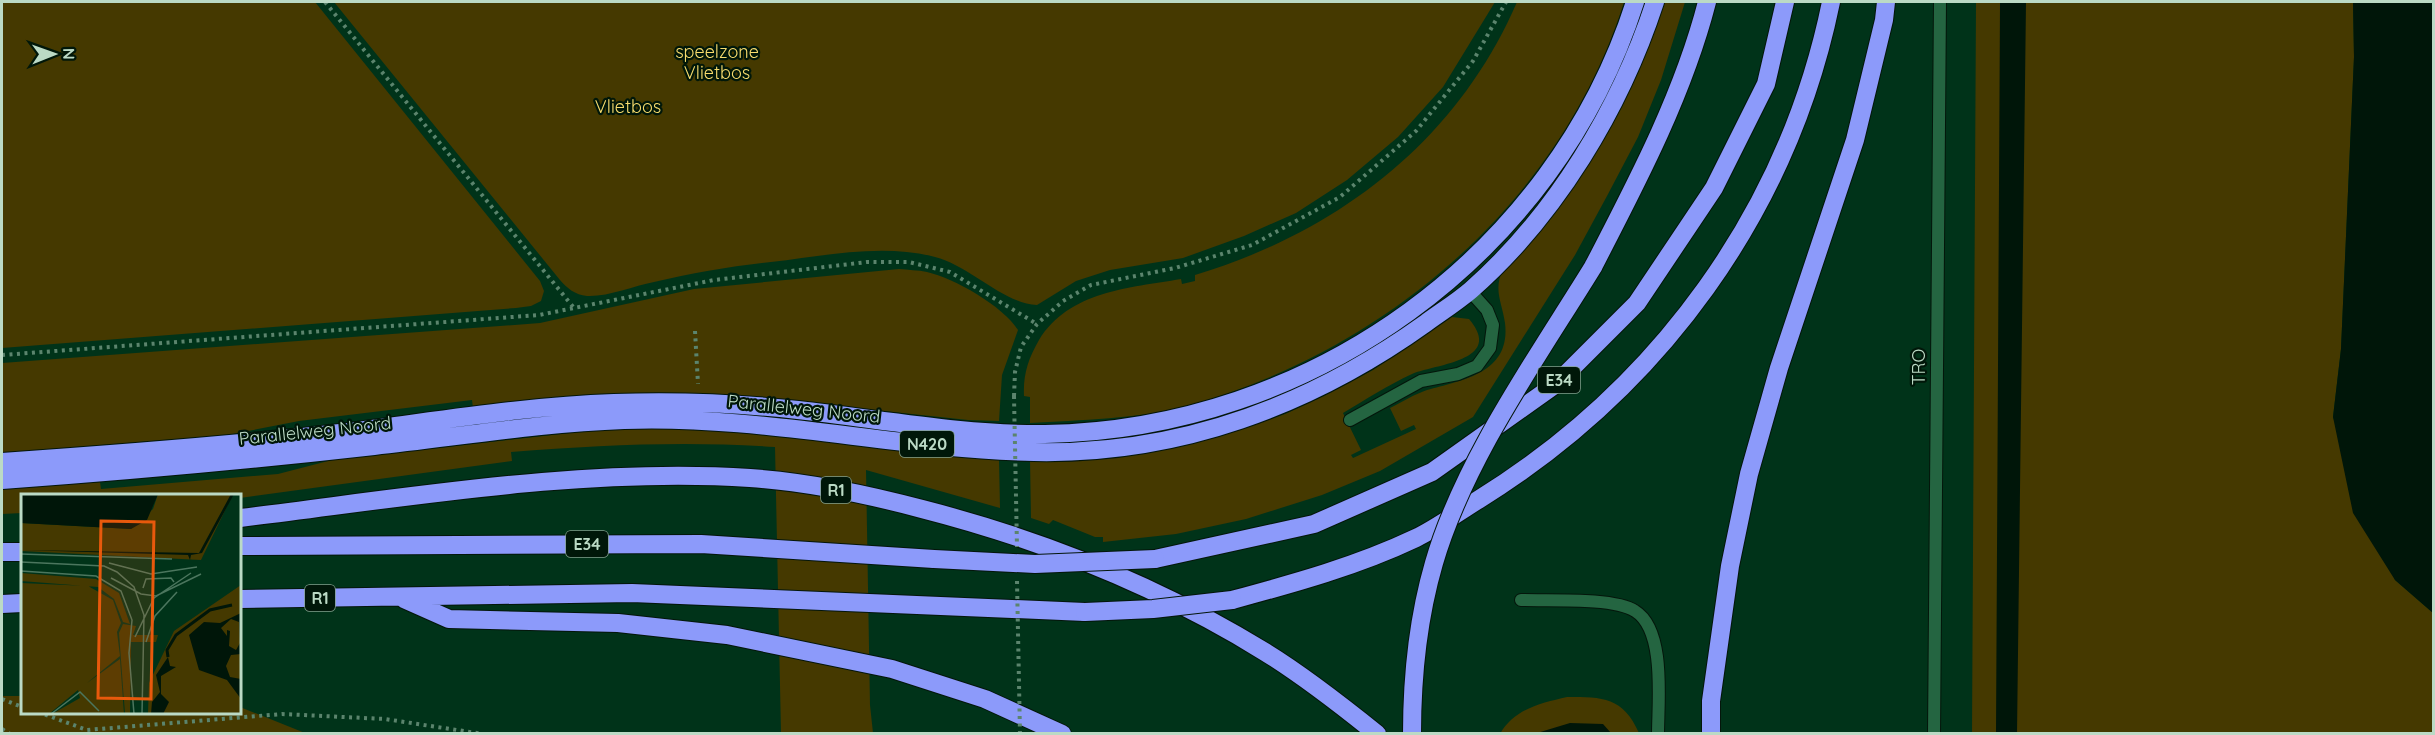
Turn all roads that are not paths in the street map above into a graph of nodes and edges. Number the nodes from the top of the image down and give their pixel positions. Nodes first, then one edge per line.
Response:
1 (1635, 2) edge
2 (1654, 2) edge
3 (1707, 2) edge
4 (1785, 2) edge
5 (1831, 2) edge
6 (1886, 2) edge
7 (1940, 2) edge
8 (1470, 291) junction
9 (1350, 420) dead end
10 (2, 462) edge
11 (2, 480) edge
12 (242, 518) edge
13 (242, 546) edge
14 (2, 552) edge
15 (21, 552) edge
16 (400, 597) junction
17 (242, 599) edge
18 (1521, 600) dead end
19 (21, 603) edge
20 (2, 604) edge
21 (1062, 734) edge
22 (1377, 734) edge
23 (1412, 734) edge
24 (1658, 734) edge
25 (1711, 734) edge
26 (1934, 734) edge

1 - 10 highway, Parallelweg Noord / N420
2 - 8 highway, Parallelweg Noord / N420
3 - 23 highway, bridge
4 - 13 highway, E34, bridge
5 - 16 highway, E34, bridge
6 - 25 highway
7 - 26 lane, TRO
8 - 9 lane
8 - 11 highway, Parallelweg Noord / N420
12 - 22 highway, R1
14 - 15 highway
16 - 17 highway, R1
16 - 21 highway
18 - 24 lane
19 - 20 highway

